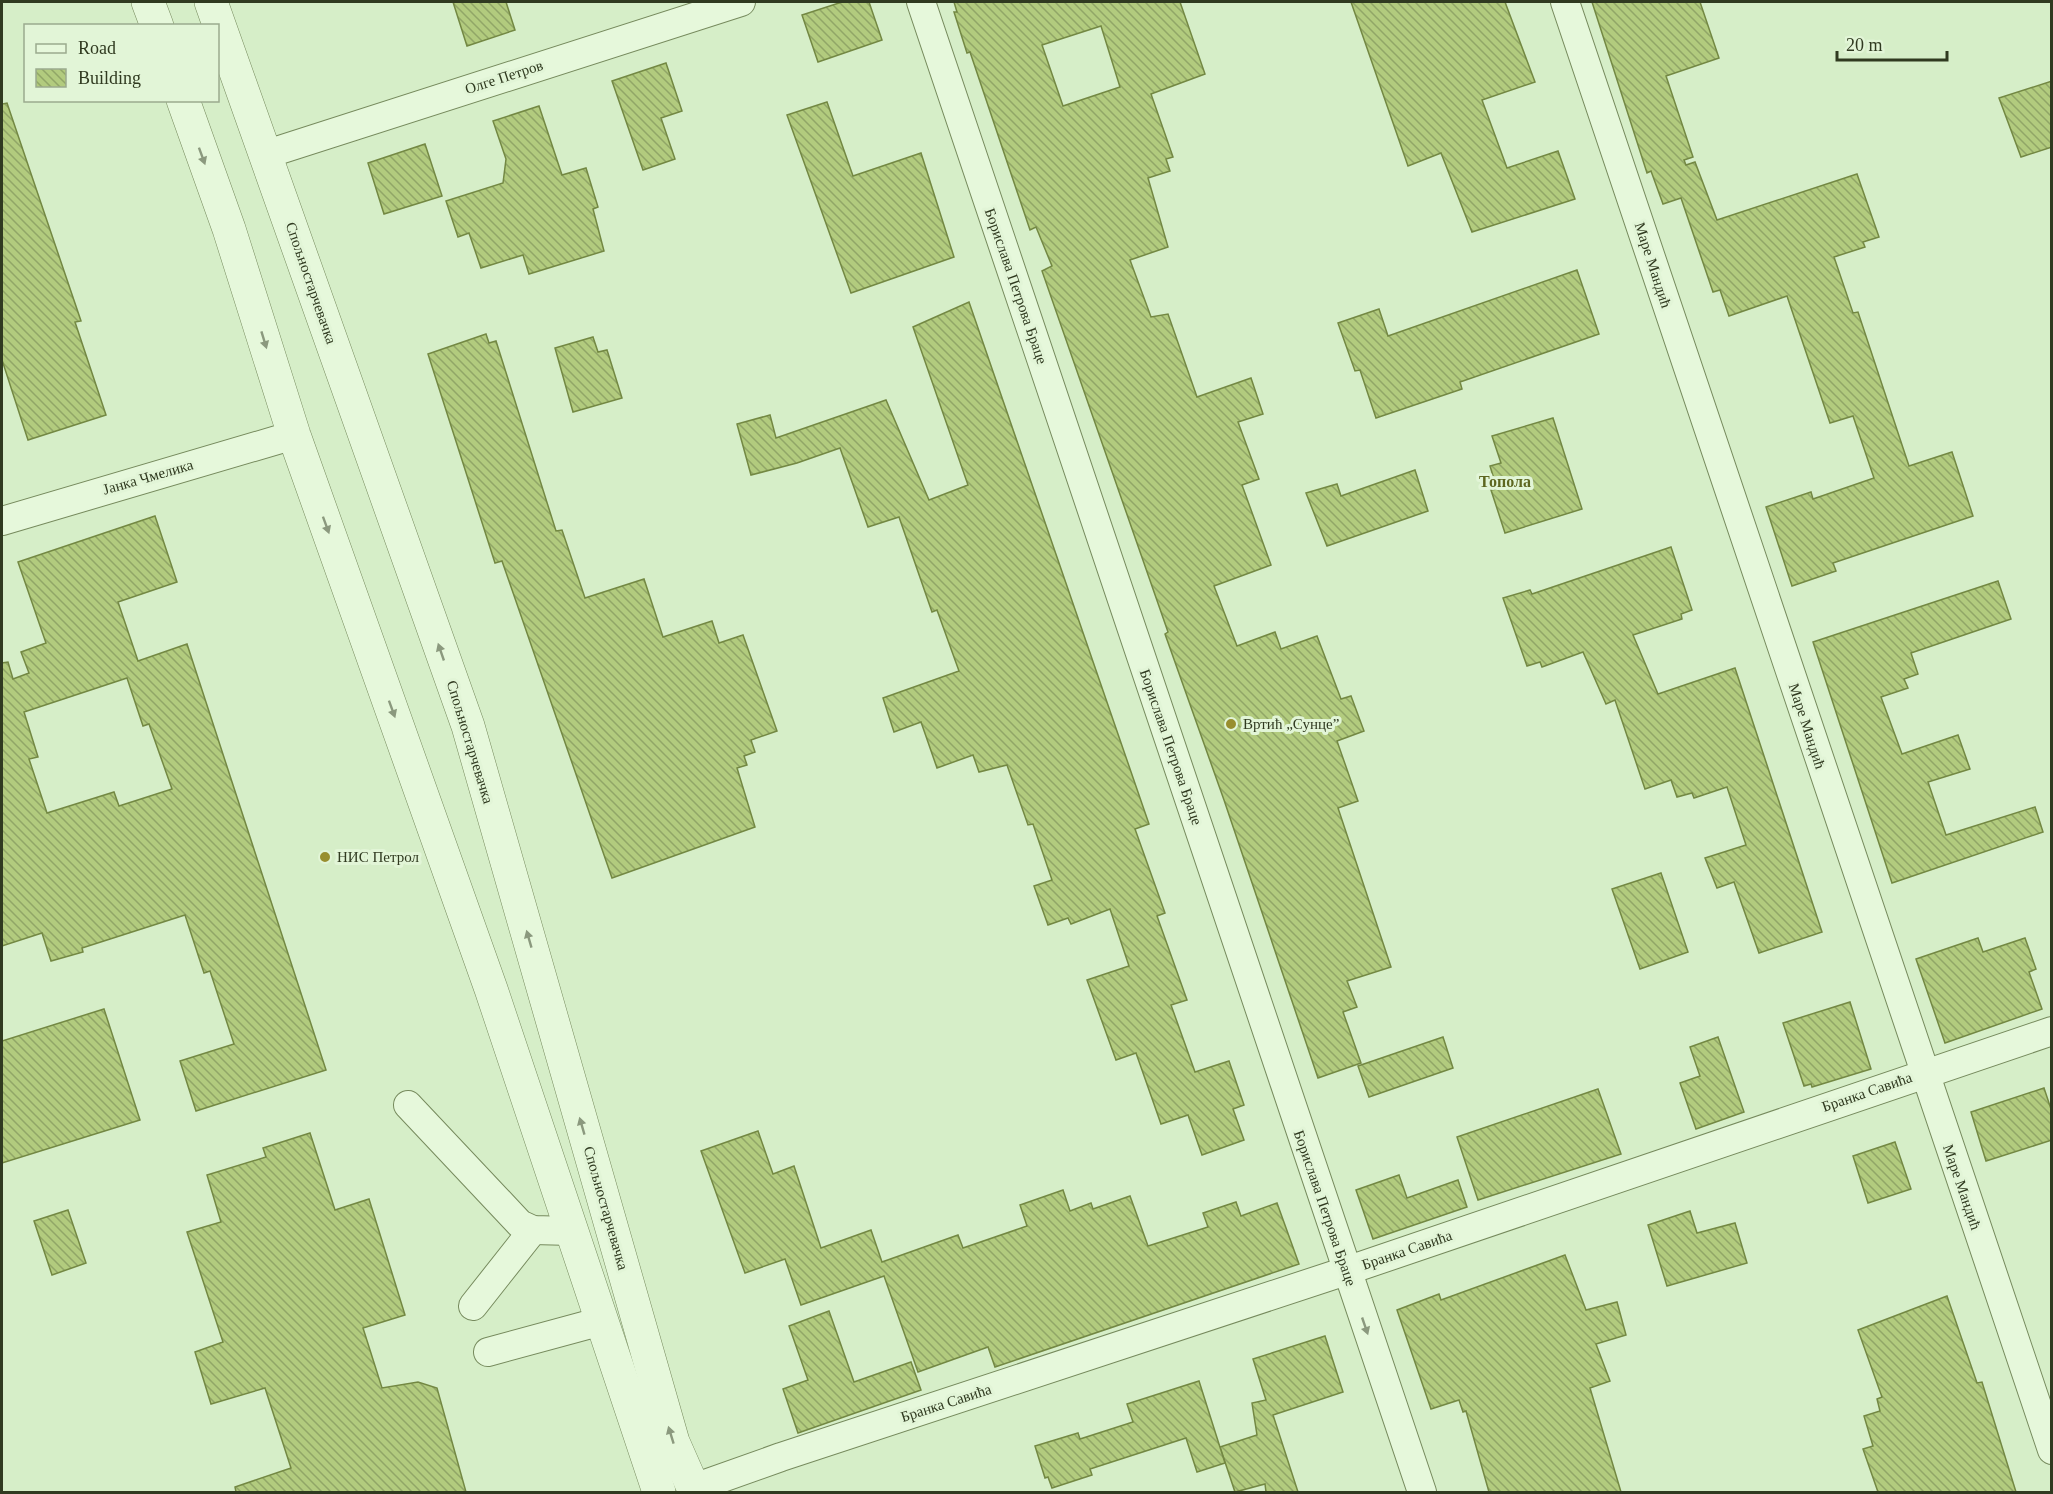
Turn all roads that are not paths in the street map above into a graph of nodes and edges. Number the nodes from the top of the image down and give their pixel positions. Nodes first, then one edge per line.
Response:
1 (148, 2) edge
2 (211, 2) edge
3 (741, 2) edge
4 (921, 2) edge
5 (1565, 2) edge
6 (156, 24) edge
7 (184, 102) edge
8 (267, 154) junction
9 (294, 435) junction
10 (2, 521) edge
11 (2052, 1031) edge
12 (1923, 1073) junction
13 (408, 1105) dead end
14 (533, 1230) junction
15 (572, 1231) junction
16 (1346, 1271) junction
17 (473, 1306) dead end
18 (602, 1321) junction
19 (488, 1352) dead end
20 (2052, 1450) edge
21 (695, 1490) edge
22 (659, 1492) edge
23 (1422, 1492) edge

1 - 6 street
2 - 8 street, Спољностарчевачка
3 - 8 street, Олге Петров
4 - 16 street, Борислава Петрова Браце
5 - 12 street, Маре Мандић
7 -> 9 street
21 -> 8 street, Спољностарчевачка
9 - 10 street, Јанка Чмелика
9 -> 15 street
11 - 12 street, Бранка Савића
12 - 16 street, Бранка Савића
12 - 20 street, Маре Мандић
13 - 14 street
14 - 15 street
14 - 17 street
15 - 18 street
16 - 21 street, Бранка Савића
16 -> 23 street, Борислава Петрова Браце
18 - 19 street
18 - 22 street

